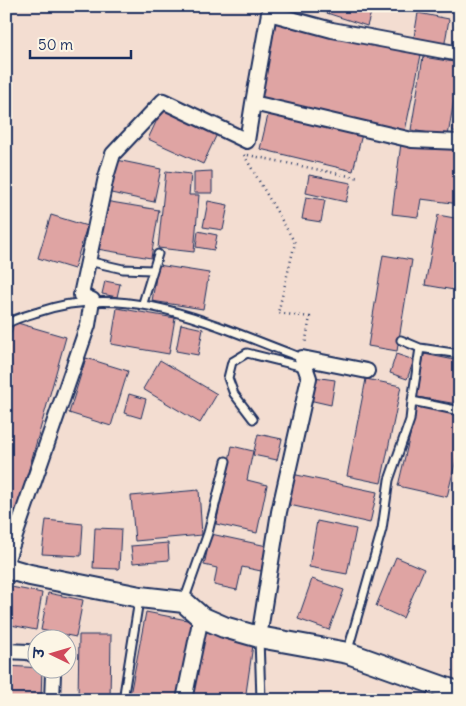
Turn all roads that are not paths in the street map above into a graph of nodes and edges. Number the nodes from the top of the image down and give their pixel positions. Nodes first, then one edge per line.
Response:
1 (268, 10) edge
2 (460, 54) edge
3 (253, 103) junction
4 (460, 142) edge
5 (158, 254) dead end
6 (88, 261) junction
7 (152, 270) junction
8 (92, 300) junction
9 (143, 303) junction
10 (6, 324) edge
11 (401, 340) dead end
12 (420, 348) junction
13 (460, 354) edge
14 (303, 362) junction
15 (367, 370) dead end
16 (412, 401) junction
17 (460, 411) edge
18 (253, 419) dead end
19 (226, 462) dead end
20 (6, 562) edge
21 (6, 568) edge
22 (140, 597) junction
23 (184, 602) junction
24 (201, 617) junction
25 (259, 637) junction
26 (6, 651) edge
27 (28, 652) edge
28 (348, 653) junction
29 (53, 678) edge
30 (460, 693) edge
31 (52, 700) edge
32 (122, 700) edge
33 (184, 700) edge
34 (261, 700) edge

1 - 2 street
1 - 3 street
3 - 4 street
3 - 6 street
5 - 7 lane
6 - 7 lane
6 - 8 street
7 - 9 lane
8 - 9 lane
8 - 10 lane
8 - 20 street
9 - 14 lane
11 - 12 lane
12 - 13 lane
12 - 16 lane
14 - 15 street
14 - 18 lane
14 - 25 street
16 - 17 lane
16 - 28 lane
19 - 23 lane
21 - 22 street
22 - 23 street
22 - 32 lane
23 - 24 street
24 - 25 street
24 - 33 street
25 - 28 street
25 - 34 lane
26 - 27 street
28 - 30 street
29 - 31 street

